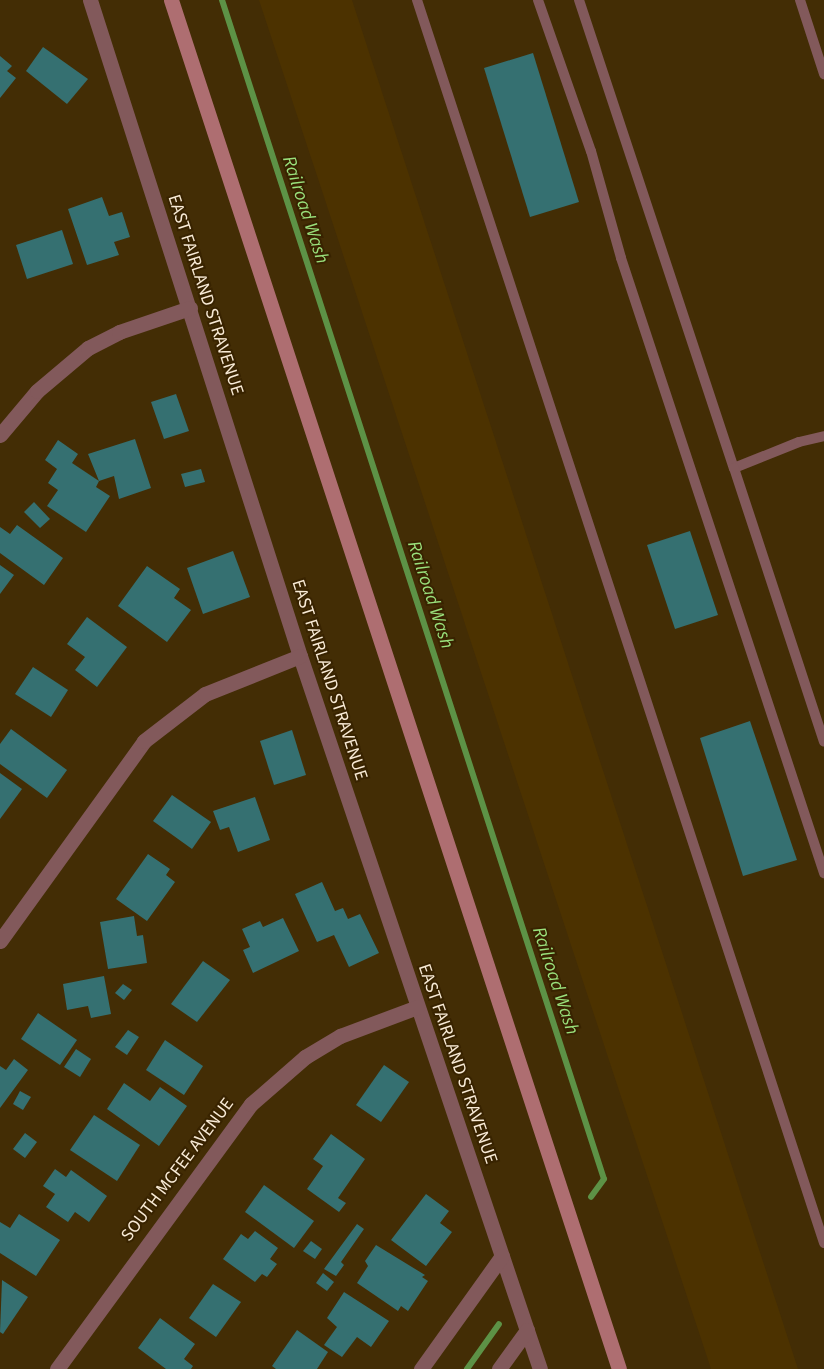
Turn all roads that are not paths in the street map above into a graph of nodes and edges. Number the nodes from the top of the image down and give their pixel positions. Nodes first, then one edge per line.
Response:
1 (90, 0) edge
2 (171, 0) edge
3 (417, 0) edge
4 (538, 0) edge
5 (579, 0) edge
6 (800, 0) edge
7 (824, 74) edge
8 (190, 308) junction
9 (0, 435) edge
10 (824, 436) edge
11 (734, 468) junction
12 (300, 656) junction
13 (824, 742) edge
14 (824, 873) edge
15 (0, 941) edge
16 (417, 1007) junction
17 (824, 1242) edge
18 (502, 1256) junction
19 (527, 1330) junction
20 (57, 1369) edge
21 (422, 1369) edge
22 (499, 1369) edge
23 (540, 1369) edge
24 (619, 1369) edge

1 - 8 street, EAST FAIRLAND STRAVENUE
2 - 24 street
3 - 17 lane
4 - 14 lane
5 - 11 lane
6 - 7 lane
8 - 9 street
8 - 12 street, EAST FAIRLAND STRAVENUE
10 - 11 lane
11 - 13 lane
12 - 15 street
12 - 16 street, EAST FAIRLAND STRAVENUE
16 - 18 street, EAST FAIRLAND STRAVENUE
16 - 20 street, SOUTH MCFEE AVENUE
18 - 19 street, EAST FAIRLAND STRAVENUE
18 - 21 street
19 - 22 street
19 - 23 street, EAST FAIRLAND STRAVENUE

